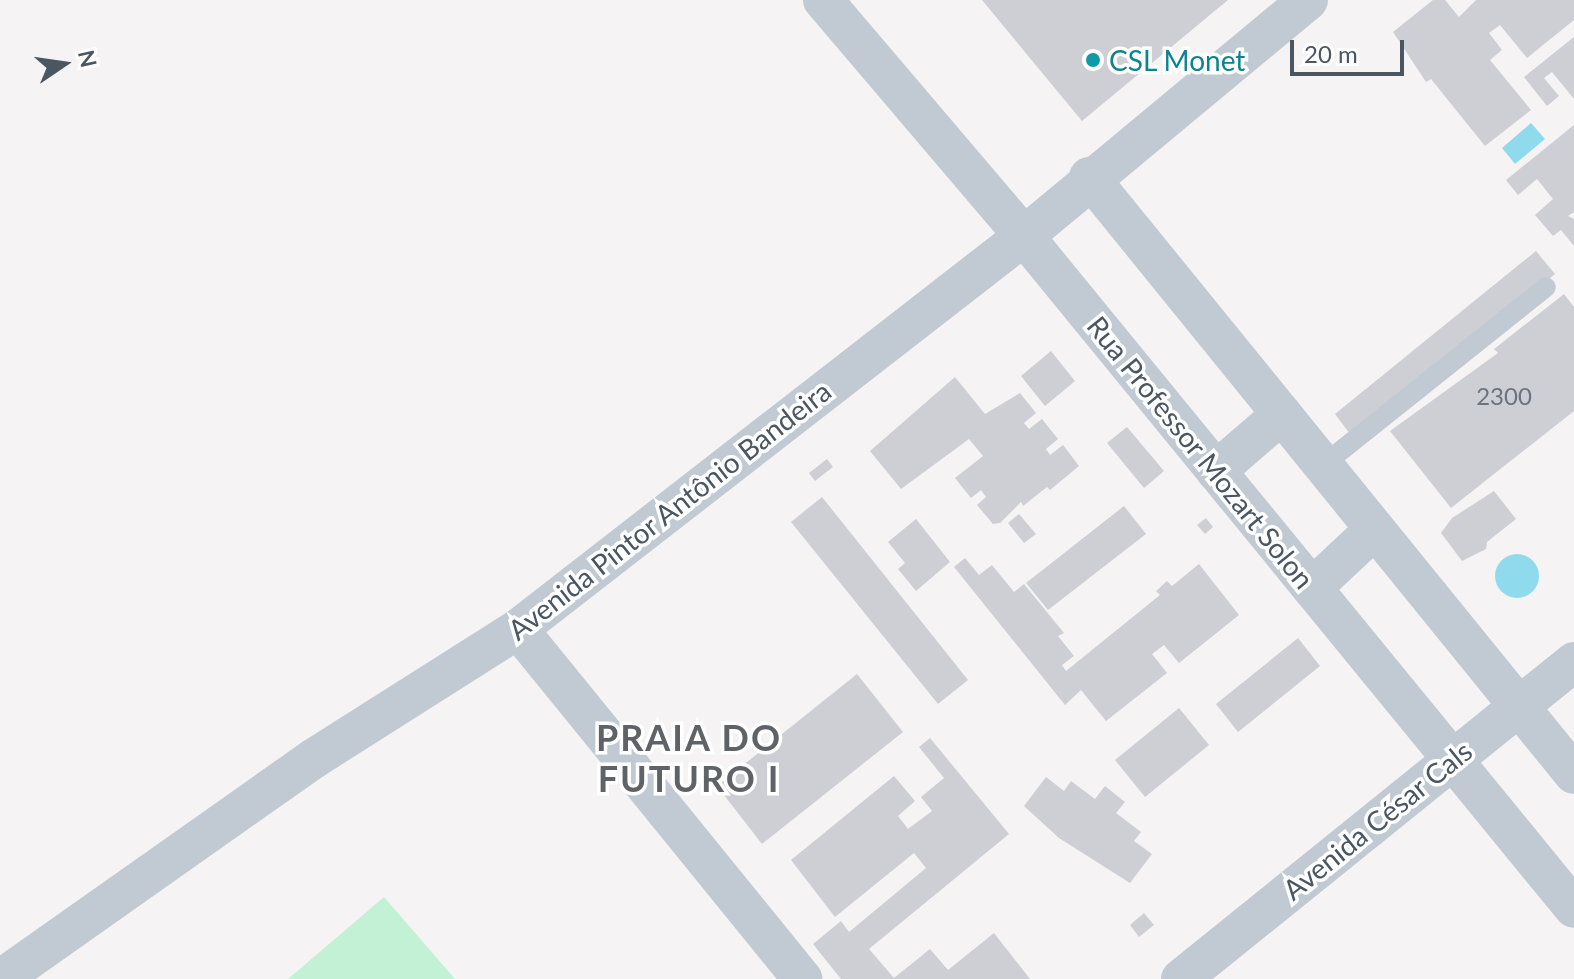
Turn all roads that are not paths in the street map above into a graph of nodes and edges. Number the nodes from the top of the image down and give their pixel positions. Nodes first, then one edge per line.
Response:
1 (823, 0) edge
2 (1308, 0) edge
3 (1089, 177) junction
4 (1024, 236) junction
5 (1546, 287) dead end
6 (1282, 414) junction
7 (1323, 465) junction
8 (1216, 471) junction
9 (1375, 529) junction
10 (1312, 588) junction
11 (518, 629) junction
12 (1574, 662) edge
13 (1520, 707) junction
14 (1451, 759) junction
15 (1574, 774) edge
16 (1574, 908) edge
17 (1, 979) edge
18 (802, 979) edge
19 (1181, 979) edge

1 - 4 street, Rua Professor Mozart Solon
2 - 3 street, Avenida Pintor Antônio Bandeira
3 - 4 street, Avenida Pintor Antônio Bandeira
3 - 6 street
4 - 8 street, Rua Professor Mozart Solon
4 - 11 street, Avenida Pintor Antônio Bandeira
5 - 7 lane
6 - 7 street
6 - 8 street
7 - 9 street
8 - 10 street, Rua Professor Mozart Solon
9 - 10 street
9 - 13 street
10 - 14 street, Rua Professor Mozart Solon
11 - 17 street, Avenida Pintor Antônio Bandeira
11 - 18 street
12 - 13 street, Avenida César Cals
13 - 14 street, Avenida César Cals
13 - 15 street
14 - 16 street, Rua Professor Mozart Solon
14 - 19 street, Avenida César Cals

